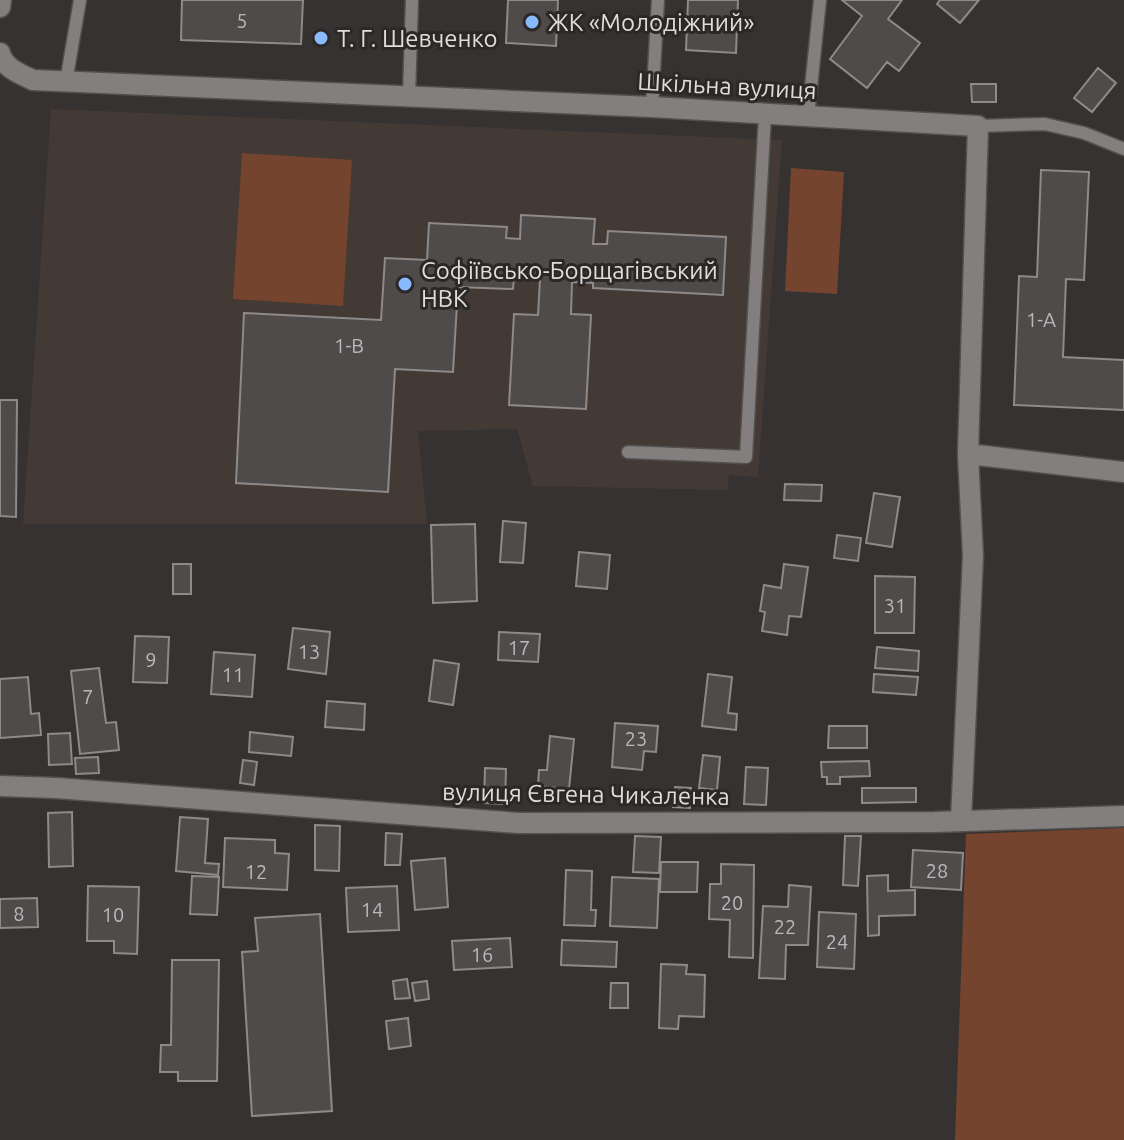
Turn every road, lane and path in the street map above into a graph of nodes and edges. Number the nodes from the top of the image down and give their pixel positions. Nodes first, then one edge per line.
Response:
1 (1, 0) edge
2 (80, 0) edge
3 (412, 0) edge
4 (658, 0) edge
5 (820, 0) edge
6 (0, 7) edge
7 (0, 53) edge
8 (66, 82) junction
9 (409, 96) junction
10 (652, 107) junction
11 (765, 115) junction
12 (808, 117) junction
13 (978, 126) junction
14 (1124, 149) edge
15 (628, 452) dead end
16 (968, 454) junction
17 (1124, 472) edge
18 (0, 786) edge
19 (1124, 816) edge
20 (961, 820) junction

1 - 6 street
2 - 8 lane
3 - 9 lane
4 - 10 lane
5 - 12 lane
7 - 8 street, Шкільна вулиця
8 - 9 street, Шкільна вулиця
9 - 10 street, Шкільна вулиця
10 - 11 street, Шкільна вулиця
11 - 12 street, Шкільна вулиця
11 - 15 lane
12 - 13 street, Шкільна вулиця
13 - 14 lane
13 - 16 street
16 - 17 street
16 - 20 street
18 - 20 street, вулиця Євгена Чикаленка
19 - 20 street, вулиця Євгена Чикаленка

